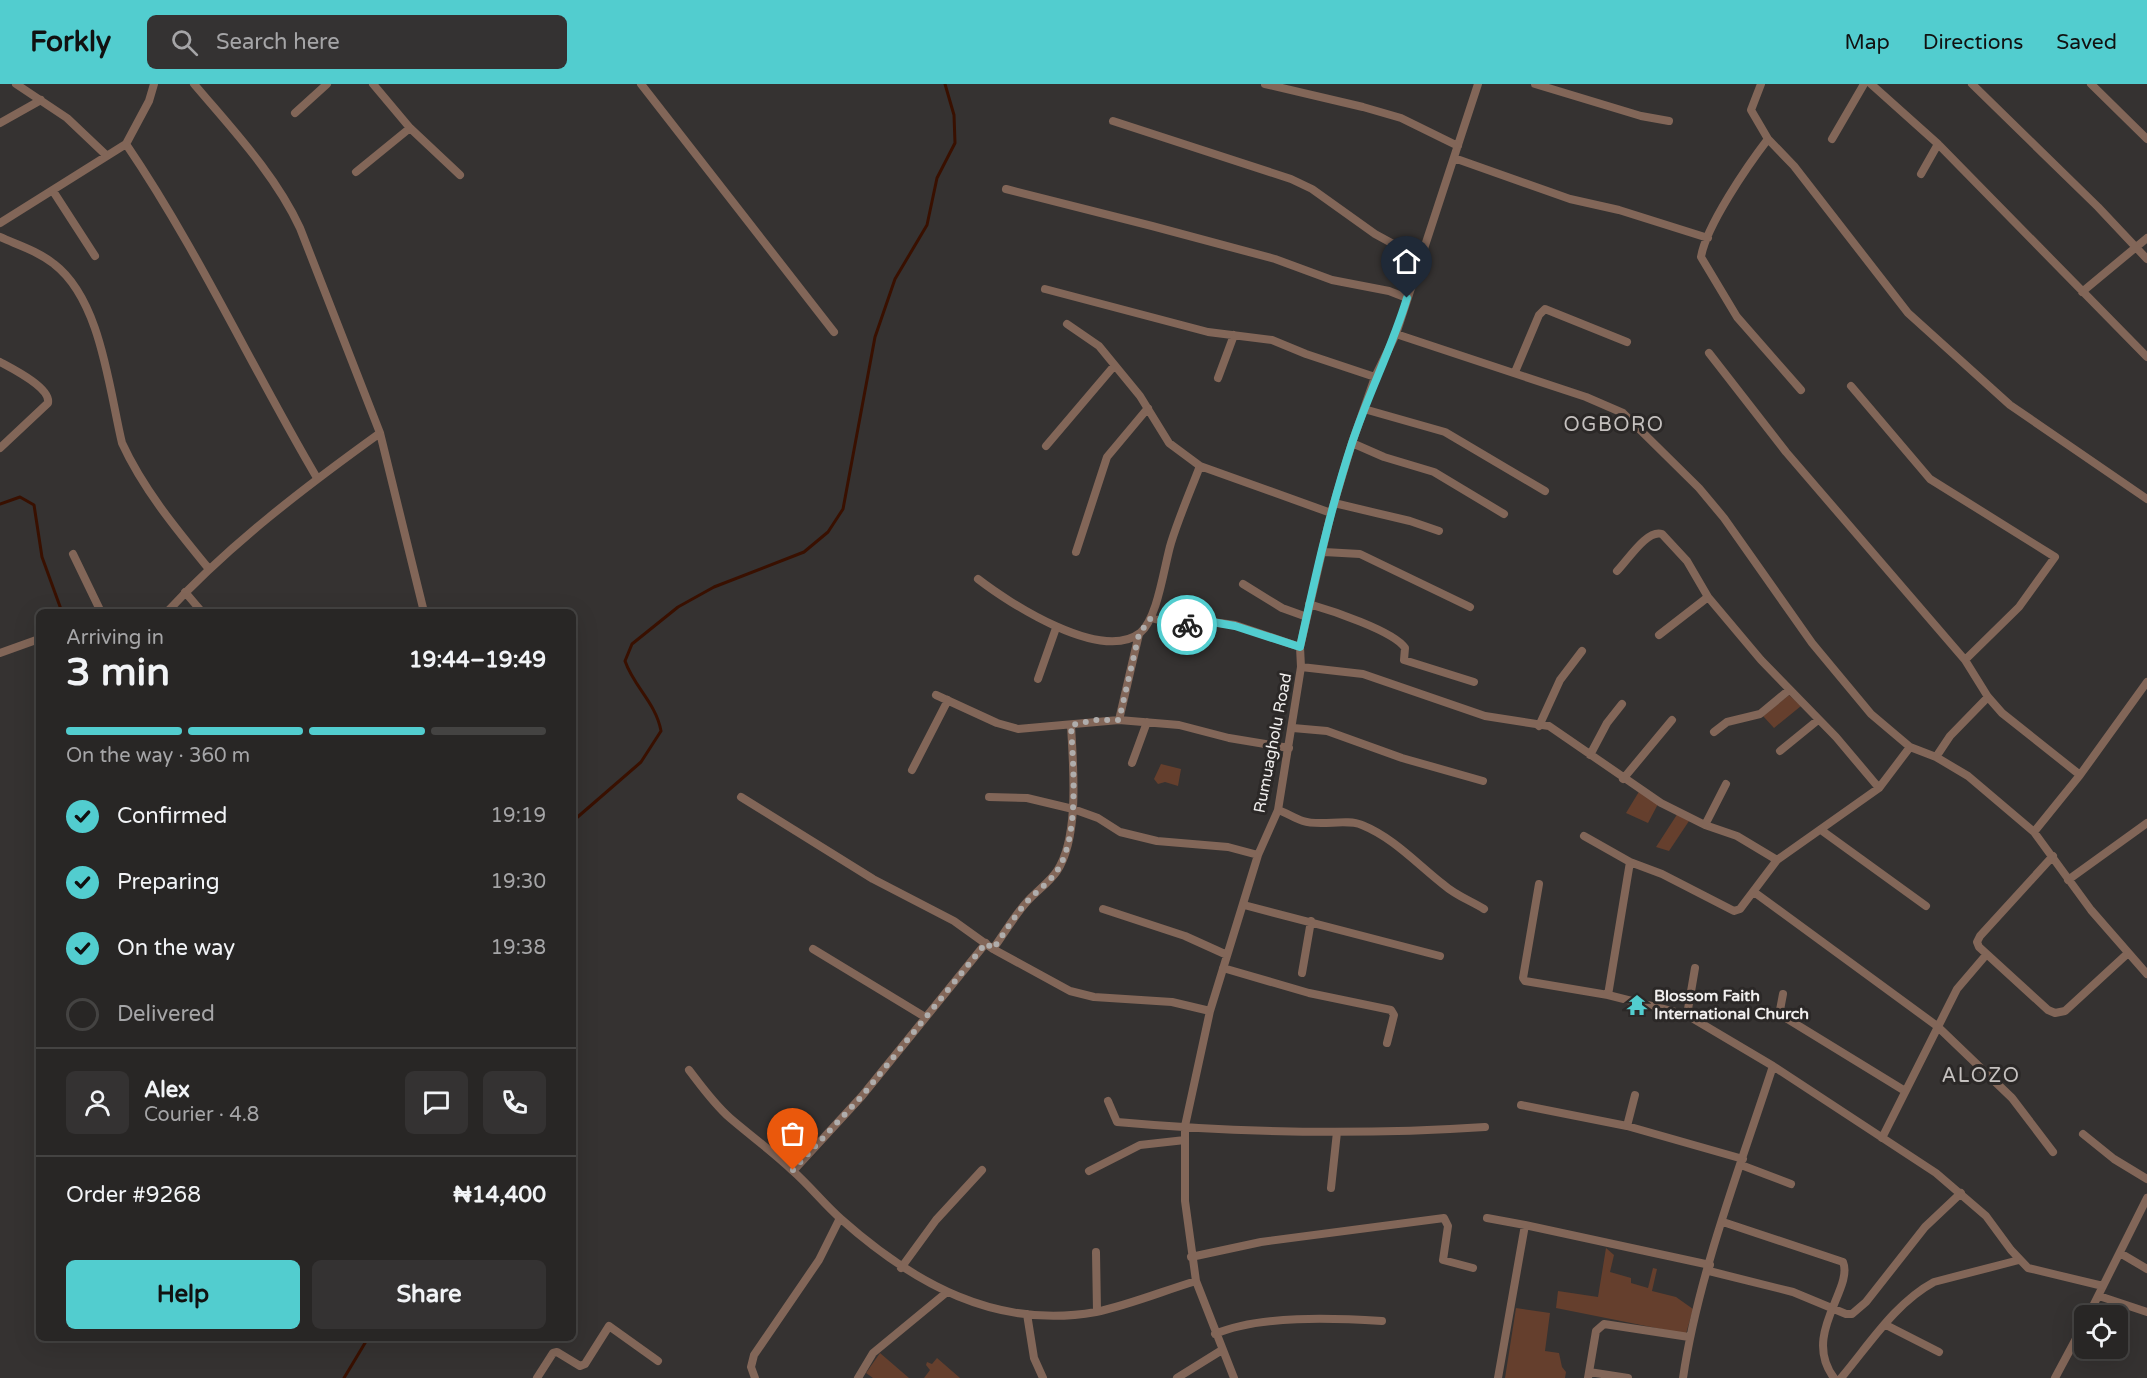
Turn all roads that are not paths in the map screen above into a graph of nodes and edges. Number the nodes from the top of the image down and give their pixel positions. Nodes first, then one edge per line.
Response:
1 (16, 84) edge
2 (154, 84) edge
3 (194, 84) edge
4 (327, 84) edge
5 (373, 84) edge
6 (641, 84) edge
7 (1265, 84) edge
8 (1478, 84) edge
9 (1535, 84) edge
10 (1761, 84) edge
11 (1864, 84) edge
12 (1871, 84) edge
13 (1972, 84) edge
14 (2091, 84) edge
15 (41, 100) junction
16 (295, 113) dead end
17 (1669, 120) dead end
18 (1113, 121) dead end
19 (0, 123) edge
20 (410, 128) junction
21 (1768, 139) junction
22 (2147, 139) edge
23 (1832, 140) dead end
24 (126, 144) junction
25 (1938, 144) junction
26 (1458, 146) junction
27 (106, 155) junction
28 (1454, 158) junction
29 (356, 172) dead end
30 (1920, 174) dead end
31 (460, 175) dead end
32 (1006, 189) dead end
33 (53, 191) junction
34 (0, 223) edge
35 (0, 237) edge
36 (1708, 238) junction
37 (2147, 238) edge
38 (2135, 247) junction
39 (95, 256) dead end
40 (1419, 258) junction
41 (2147, 259) edge
42 (1045, 289) dead end
43 (2082, 292) junction
44 (1407, 298) junction
45 (1067, 324) dead end
46 (834, 332) dead end
47 (1396, 334) junction
48 (1233, 335) junction
49 (1627, 342) dead end
50 (1709, 353) dead end
51 (2147, 357) edge
52 (0, 362) edge
53 (1114, 366) junction
54 (1515, 372) junction
55 (1375, 377) junction
56 (1218, 378) dead end
57 (1851, 386) dead end
58 (1801, 390) dead end
59 (1148, 408) junction
60 (1364, 409) junction
61 (380, 433) junction
62 (1352, 443) junction
63 (1046, 446) dead end
64 (0, 448) edge
65 (1200, 466) junction
66 (317, 478) junction
67 (1545, 491) dead end
68 (2147, 498) edge
69 (1334, 503) junction
70 (1331, 513) junction
71 (1504, 514) dead end
72 (1439, 531) dead end
73 (1076, 552) dead end
74 (1324, 552) junction
75 (73, 555) dead end
76 (209, 569) junction
77 (1617, 571) dead end
78 (978, 579) dead end
79 (1244, 584) dead end
80 (185, 592) junction
81 (1708, 597) junction
82 (1309, 604) junction
83 (1470, 607) dead end
84 (100, 609) edge
85 (170, 609) edge
86 (199, 609) edge
87 (423, 609) edge
88 (1307, 616) junction
89 (1151, 618) junction
90 (1056, 628) junction
91 (1139, 634) junction
92 (1659, 635) dead end
93 (36, 640) edge
94 (1300, 647) junction
95 (1582, 651) dead end
96 (0, 653) edge
97 (1965, 660) junction
98 (1301, 667) junction
99 (1038, 679) dead end
100 (1474, 682) dead end
101 (2147, 682) edge
102 (1789, 690) junction
103 (936, 695) dead end
104 (1988, 697) junction
105 (948, 700) junction
106 (1622, 704) dead end
107 (1119, 720) junction
108 (1672, 720) dead end
109 (1818, 720) junction
110 (1147, 722) junction
111 (1071, 725) junction
112 (1539, 726) junction
113 (1293, 728) junction
114 (1714, 732) dead end
115 (1910, 747) junction
116 (1289, 748) junction
117 (1780, 751) dead end
118 (1590, 755) junction
119 (1936, 757) junction
120 (1132, 763) dead end
121 (912, 770) dead end
122 (2079, 775) junction
123 (1623, 779) junction
124 (1483, 782) dead end
125 (1726, 784) dead end
126 (1879, 788) junction
127 (741, 797) dead end
128 (989, 797) dead end
129 (1073, 809) junction
130 (1278, 810) junction
131 (2147, 823) edge
132 (1705, 825) junction
133 (1821, 830) junction
134 (2034, 832) junction
135 (1584, 836) dead end
136 (1257, 855) junction
137 (2053, 856) junction
138 (1777, 860) junction
139 (1630, 862) junction
140 (2068, 880) junction
141 (1539, 884) dead end
142 (1754, 892) junction
143 (1244, 905) junction
144 (1926, 906) dead end
145 (1103, 909) dead end
146 (1484, 909) dead end
147 (1311, 921) junction
148 (986, 943) junction
149 (813, 949) dead end
150 (993, 949) junction
151 (2127, 954) junction
152 (1227, 955) junction
153 (1986, 955) junction
154 (1440, 956) dead end
155 (1695, 968) dead end
156 (1223, 969) junction
157 (1302, 973) dead end
158 (2147, 974) edge
159 (1784, 994) dead end
160 (1608, 995) junction
161 (1210, 1011) junction
162 (1687, 1015) junction
163 (925, 1017) junction
164 (1937, 1026) junction
165 (1387, 1043) dead end
166 (1773, 1066) junction
167 (689, 1070) dead end
168 (1905, 1091) junction
169 (1635, 1095) dead end
170 (1108, 1101) dead end
171 (1521, 1105) dead end
172 (1185, 1126) junction
173 (1627, 1126) junction
174 (1485, 1127) dead end
175 (1337, 1132) junction
176 (2083, 1134) dead end
177 (1882, 1138) junction
178 (1185, 1140) junction
179 (2053, 1152) dead end
180 (1742, 1162) junction
181 (793, 1170) junction
182 (982, 1170) dead end
183 (1089, 1171) dead end
184 (2147, 1179) edge
185 (1791, 1184) dead end
186 (1331, 1188) dead end
187 (1961, 1193) junction
188 (2147, 1198) edge
189 (840, 1218) junction
190 (1487, 1218) dead end
191 (1723, 1222) junction
192 (1525, 1225) junction
193 (1096, 1252) dead end
194 (2120, 1253) junction
195 (1191, 1257) junction
196 (2019, 1260) junction
197 (901, 1268) junction
198 (1473, 1268) dead end
199 (1709, 1268) junction
200 (2147, 1269) edge
201 (1196, 1281) junction
202 (2103, 1286) junction
203 (946, 1292) junction
204 (2099, 1296) junction
205 (2094, 1305) edge
206 (1832, 1308) junction
207 (1097, 1311) junction
208 (2147, 1312) edge
209 (1027, 1314) junction
210 (1382, 1321) dead end
211 (1886, 1325) junction
212 (1215, 1334) junction
213 (1689, 1337) junction
214 (2074, 1342) edge
215 (1222, 1350) junction
216 (1939, 1352) dead end
217 (657, 1361) dead end
218 (1588, 1375) edge
219 (2056, 1376) edge
220 (537, 1378) edge
221 (755, 1378) edge
222 (858, 1378) edge
223 (1043, 1378) edge
224 (1178, 1378) edge
225 (1234, 1378) edge
226 (1498, 1378) edge
227 (1628, 1378) edge
228 (1683, 1378) edge
229 (1834, 1378) edge
230 (1841, 1378) edge
231 (2067, 1378) edge

1 - 15 street
2 - 24 street
3 - 61 street
4 - 16 street
5 - 20 street
6 - 46 street
7 - 26 street
8 - 26 street, Rumuagholu Road
9 - 17 street
10 - 21 street
11 - 23 street
12 - 25 street
13 - 38 street
14 - 22 street
15 - 19 street
15 - 27 street
18 - 40 street
20 - 29 street
20 - 31 street
21 - 36 street
21 - 68 street
24 - 27 street
24 - 66 street
25 - 30 street
25 - 43 street
26 - 28 street, Rumuagholu Road
27 - 33 street
28 - 36 street
28 - 40 street, Rumuagholu Road
32 - 44 street
33 - 34 street
33 - 39 street
35 - 76 street
36 - 58 street
37 - 38 street
38 - 41 street
38 - 43 street
40 - 44 street, Rumuagholu Road
42 - 48 street
43 - 51 street
44 - 47 street, Rumuagholu Road
45 - 53 street
47 - 54 street
47 - 55 street, Rumuagholu Road
48 - 55 street
48 - 56 street
49 - 54 street
50 - 97 street
52 - 64 street
53 - 59 street
53 - 63 street
54 - 115 street
55 - 60 street, Rumuagholu Road
57 - 97 street
59 - 65 street
59 - 73 street
60 - 62 street, Rumuagholu Road
60 - 67 street
61 - 66 street
61 - 87 street
62 - 69 street, Rumuagholu Road
62 - 71 street
65 - 70 street
65 - 89 street
66 - 76 street
69 - 70 street, Rumuagholu Road
69 - 72 street
70 - 74 street, Rumuagholu Road
74 - 82 street, Rumuagholu Road
74 - 83 street
75 - 84 street
76 - 80 street
77 - 81 street
78 - 90 street
79 - 88 street
80 - 85 street
80 - 86 street
81 - 92 street
81 - 102 street
82 - 88 street, Rumuagholu Road
82 - 100 street
88 - 94 street, Rumuagholu Road
89 - 91 street
89 - 94 street
90 - 91 street
90 - 99 street
91 - 107 street
93 - 96 street
94 - 98 street, Rumuagholu Road
95 - 112 street
97 - 104 street
98 - 112 street
98 - 113 street, Rumuagholu Road
101 - 122 street
102 - 109 street
102 - 114 street
103 - 105 street
104 - 119 street
104 - 122 street
105 - 111 street
105 - 121 street
106 - 118 street
107 - 110 street
107 - 111 street
108 - 123 street
109 - 117 street
109 - 126 street
110 - 116 street
110 - 120 street
111 - 129 street
112 - 118 street
113 - 116 street, Rumuagholu Road
113 - 124 street
115 - 119 street
115 - 126 street
116 - 130 street, Rumuagholu Road
118 - 123 street
119 - 134 street
122 - 134 street
123 - 132 street
125 - 132 street
126 - 133 street
127 - 148 street
128 - 129 street
129 - 136 street
129 - 150 street
130 - 136 street, Rumuagholu Road
130 - 146 street
131 - 140 street
132 - 138 street
133 - 138 street
133 - 144 street
134 - 137 street
135 - 139 street
136 - 143 street, Rumuagholu Road
137 - 140 street
137 - 153 street
138 - 142 street
139 - 142 street
139 - 160 street
140 - 151 street
141 - 160 street
142 - 164 street
143 - 147 street
143 - 152 street, Rumuagholu Road
145 - 152 street
147 - 154 street
147 - 157 street
148 - 150 street
148 - 163 street
149 - 163 street
150 - 161 street
151 - 153 street
151 - 158 street
152 - 156 street, Rumuagholu Road
153 - 164 street
155 - 162 street
156 - 161 street, Rumuagholu Road
156 - 165 street
159 - 168 street
160 - 162 street
161 - 172 street, Rumuagholu Road
162 - 166 street
163 - 181 street
164 - 168 street
164 - 179 street
166 - 177 street
166 - 180 street
167 - 181 street
168 - 177 street
169 - 173 street
170 - 172 street
171 - 173 street
172 - 175 street
172 - 178 street, Rumuagholu Road
173 - 180 street
174 - 175 street
175 - 186 street
176 - 184 street
177 - 187 street
178 - 183 street
178 - 195 street, Rumuagholu Road
180 - 185 street
180 - 191 street
181 - 189 street
182 - 197 street
187 - 196 street
187 - 206 street
188 - 194 street
189 - 197 street
189 - 221 street
190 - 192 street
191 - 199 street
191 - 206 street
192 - 199 street
192 - 226 street
193 - 207 street
194 - 200 street
194 - 202 street
195 - 198 street
195 - 201 street, Rumuagholu Road
196 - 202 street
196 - 211 street
197 - 203 street
199 - 206 street
199 - 213 street
201 - 207 street
201 - 212 street, Rumuagholu Road
202 - 204 street
203 - 209 street
203 - 222 street
204 - 205 street
204 - 208 street
206 - 229 street
207 - 209 street
209 - 223 street
210 - 212 street
211 - 216 street
211 - 230 street
212 - 215 street, Rumuagholu Road
213 - 218 street
213 - 228 street
214 - 219 street
215 - 224 street
215 - 225 street, Rumuagholu Road
217 - 220 street
218 - 227 street
219 - 231 street

